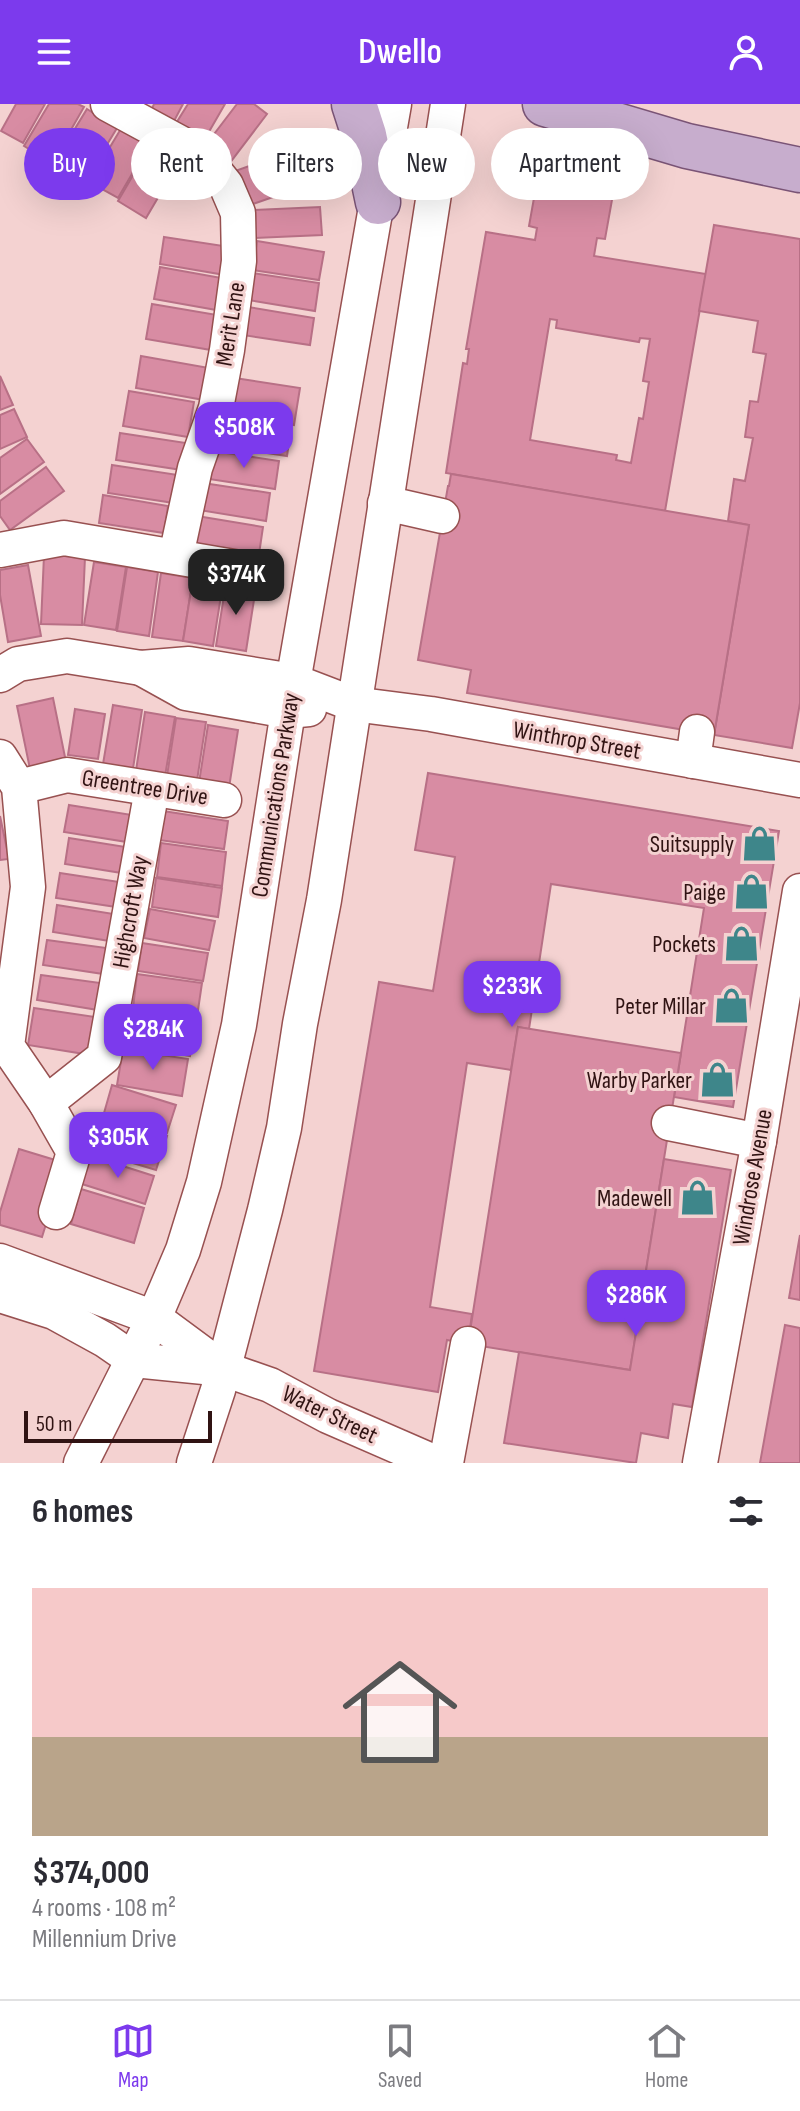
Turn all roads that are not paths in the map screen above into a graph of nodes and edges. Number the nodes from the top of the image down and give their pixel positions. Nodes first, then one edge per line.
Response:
1 (108, 104) edge
2 (354, 104) edge
3 (394, 104) edge
4 (448, 104) edge
5 (545, 104) edge
6 (800, 170) edge
7 (378, 202) junction
8 (385, 503) junction
9 (442, 516) dead end
10 (0, 550) edge
11 (176, 556) junction
12 (257, 571) dead end
13 (0, 675) edge
14 (290, 696) junction
15 (353, 704) junction
16 (0, 757) edge
17 (800, 780) edge
18 (19, 787) junction
19 (152, 789) junction
20 (224, 800) dead end
21 (800, 891) edge
22 (46, 1103) junction
23 (669, 1123) dead end
24 (759, 1141) junction
25 (56, 1212) dead end
26 (0, 1261) edge
27 (0, 1295) edge
28 (154, 1318) junction
29 (468, 1344) dead end
30 (134, 1360) junction
31 (224, 1369) junction
32 (81, 1463) edge
33 (194, 1463) edge
34 (436, 1463) edge
35 (446, 1463) edge
36 (700, 1463) edge

1 - 11 street, Merit Lane
2 - 7 main road
3 - 7 street, Communications Parkway
4 - 8 street
5 - 6 main road
7 - 14 street, Communications Parkway
8 - 9 street
8 - 15 street
10 - 11 street
11 - 12 street
13 - 14 street, Winthrop Street
14 - 15 street, Winthrop Street
14 - 28 street, Communications Parkway
15 - 17 street, Winthrop Street
15 - 31 street
16 - 18 street
18 - 19 street, Greentree Drive
18 - 22 street
19 - 20 street, Greentree Drive
19 - 22 street, Highcroft Way
21 - 24 street, Windrose Avenue
22 - 25 street
23 - 24 street
24 - 36 street, Windrose Avenue
26 - 28 street, Water Street
27 - 30 street
28 - 30 street, Communications Parkway
28 - 31 street, Water Street
29 - 35 street
30 - 31 street, Water Street
30 - 32 street, Communications Parkway
31 - 33 street
31 - 34 street, Water Street

